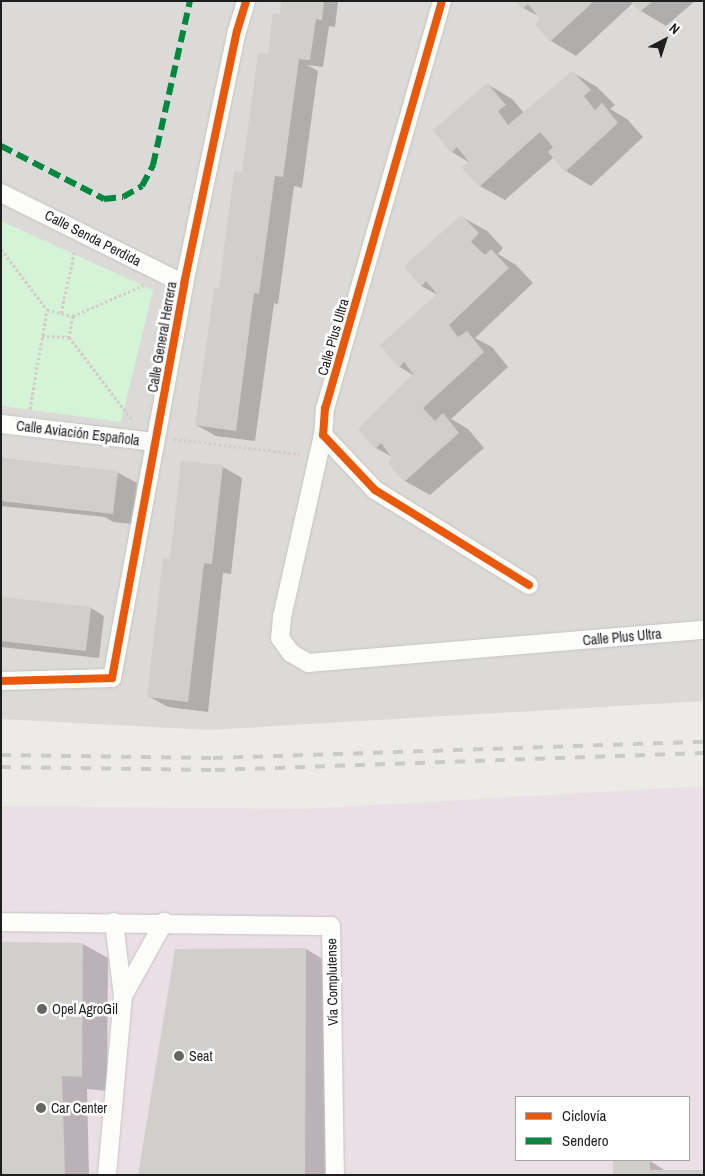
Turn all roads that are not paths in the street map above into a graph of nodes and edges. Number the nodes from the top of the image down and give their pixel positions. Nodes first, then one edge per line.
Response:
1 (246, 1) edge
2 (442, 1) edge
3 (1, 192) edge
4 (184, 284) junction
5 (1, 424) edge
6 (323, 435) junction
7 (156, 439) junction
8 (529, 585) dead end
9 (704, 630) edge
10 (1, 681) edge
11 (1, 922) edge
12 (114, 922) junction
13 (164, 922) junction
14 (123, 996) junction
15 (108, 1175) edge
16 (335, 1175) edge

1 - 4 street, Calle General Herrera
2 - 6 street, Calle Plus Ultra
3 - 4 street, Calle Senda Perdida
4 - 7 street, Calle General Herrera
5 - 7 street, Calle Aviación Española
6 - 8 street
6 - 9 street, Calle Plus Ultra
7 - 10 street, Calle General Herrera
11 - 12 street, Vía Complutense
12 - 13 street, Vía Complutense
12 - 14 street
13 - 14 street
13 - 16 street, Vía Complutense
14 - 15 street

